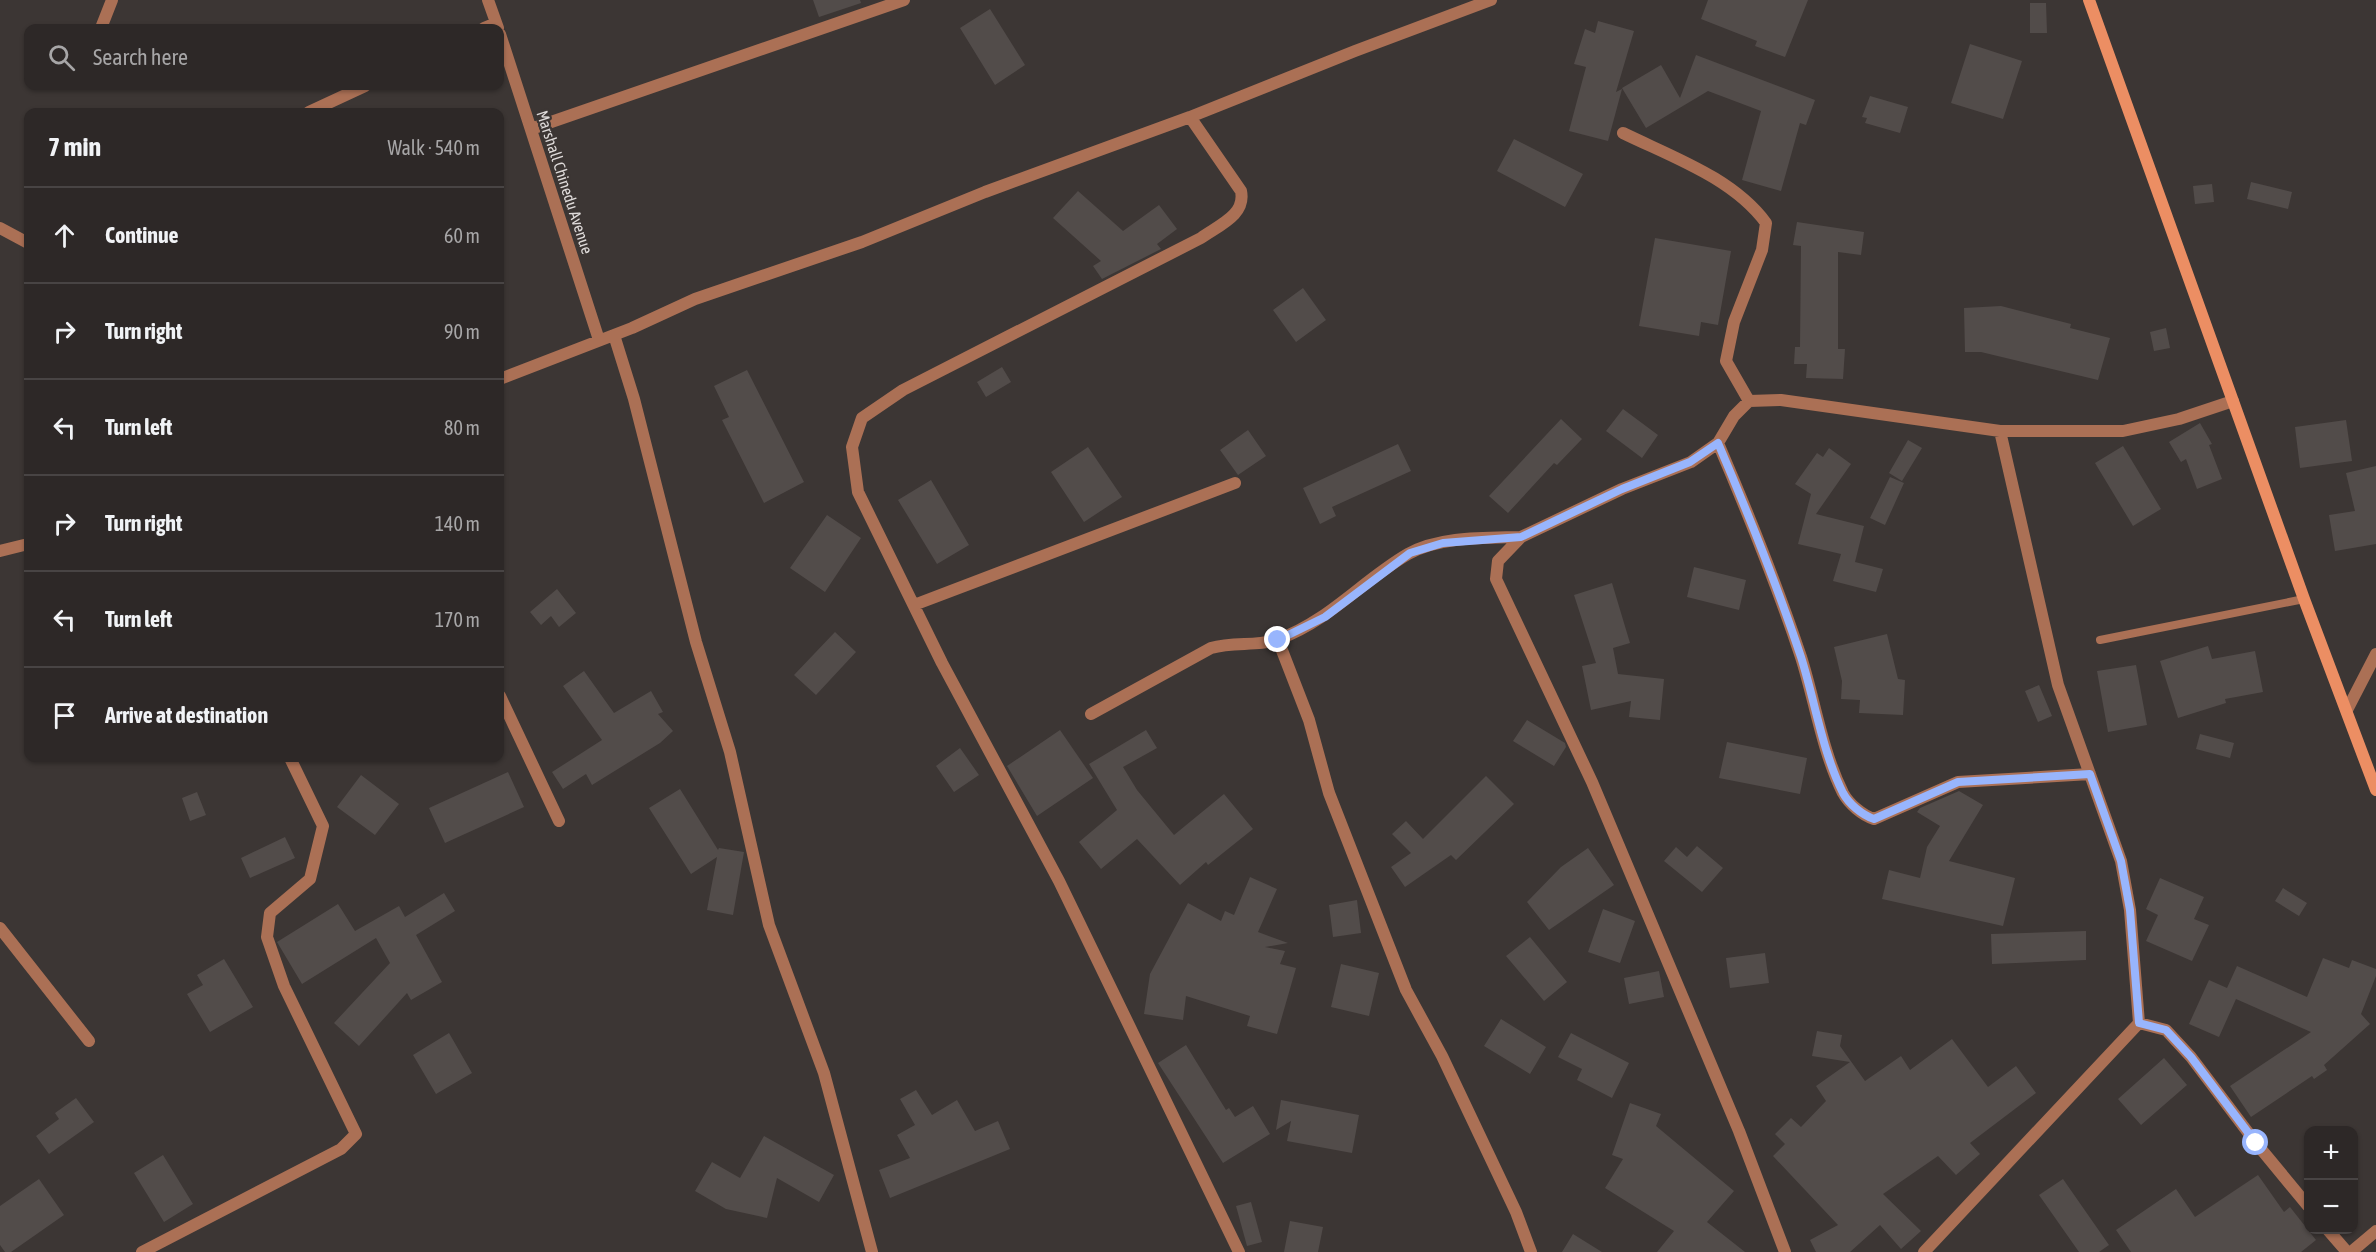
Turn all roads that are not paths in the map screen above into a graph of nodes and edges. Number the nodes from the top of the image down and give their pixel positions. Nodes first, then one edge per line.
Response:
1 (112, 0) edge
2 (488, 0) edge
3 (904, 0) edge
4 (1491, 0) edge
5 (2089, 0) edge
6 (103, 24) edge
7 (496, 24) edge
8 (504, 47) edge
9 (356, 90) edge
10 (318, 108) edge
11 (1190, 117) junction
12 (531, 129) junction
13 (1623, 134) dead end
14 (0, 228) edge
15 (24, 241) edge
16 (614, 334) junction
17 (599, 340) junction
18 (504, 377) edge
19 (1749, 401) junction
20 (2233, 401) junction
21 (2000, 431) junction
22 (1718, 443) junction
23 (1235, 483) dead end
24 (1521, 537) junction
25 (24, 544) edge
26 (0, 551) edge
27 (2304, 599) junction
28 (914, 605) junction
29 (1278, 640) junction
30 (2100, 640) dead end
31 (2376, 654) edge
32 (504, 705) edge
33 (2347, 710) junction
34 (1091, 714) dead end
35 (292, 762) edge
36 (2090, 774) junction
37 (2376, 790) edge
38 (559, 822) dead end
39 (0, 928) edge
40 (2139, 1023) junction
41 (89, 1041) dead end
42 (2304, 1201) edge
43 (2376, 1231) edge
44 (2332, 1234) edge
45 (142, 1252) edge
46 (872, 1252) edge
47 (1239, 1252) edge
48 (1531, 1252) edge
49 (1785, 1252) edge
50 (1924, 1252) edge
51 (2349, 1252) edge

1 - 6 street
2 - 7 street, Marshall Chinedu Avenue
3 - 12 street
4 - 11 street
5 - 20 main road
8 - 12 street, Marshall Chinedu Avenue
9 - 10 street
11 - 16 street
11 - 28 street
12 - 17 street, Marshall Chinedu Avenue
13 - 19 street
14 - 15 street
16 - 17 street
16 - 46 street
17 - 18 street
19 - 21 street
19 - 22 street
20 - 21 street
20 - 27 main road
21 - 36 street
22 - 24 street
22 - 36 street
23 - 28 street
24 - 29 street
24 - 49 street
25 - 26 street
27 - 30 lane
27 - 33 main road
28 - 47 street
29 - 34 street
29 - 48 street
31 - 33 street
32 - 38 street
33 - 37 main road
35 - 45 street
36 - 40 street
39 - 41 street
40 - 42 street
40 - 50 street
43 - 51 street
44 - 51 street

